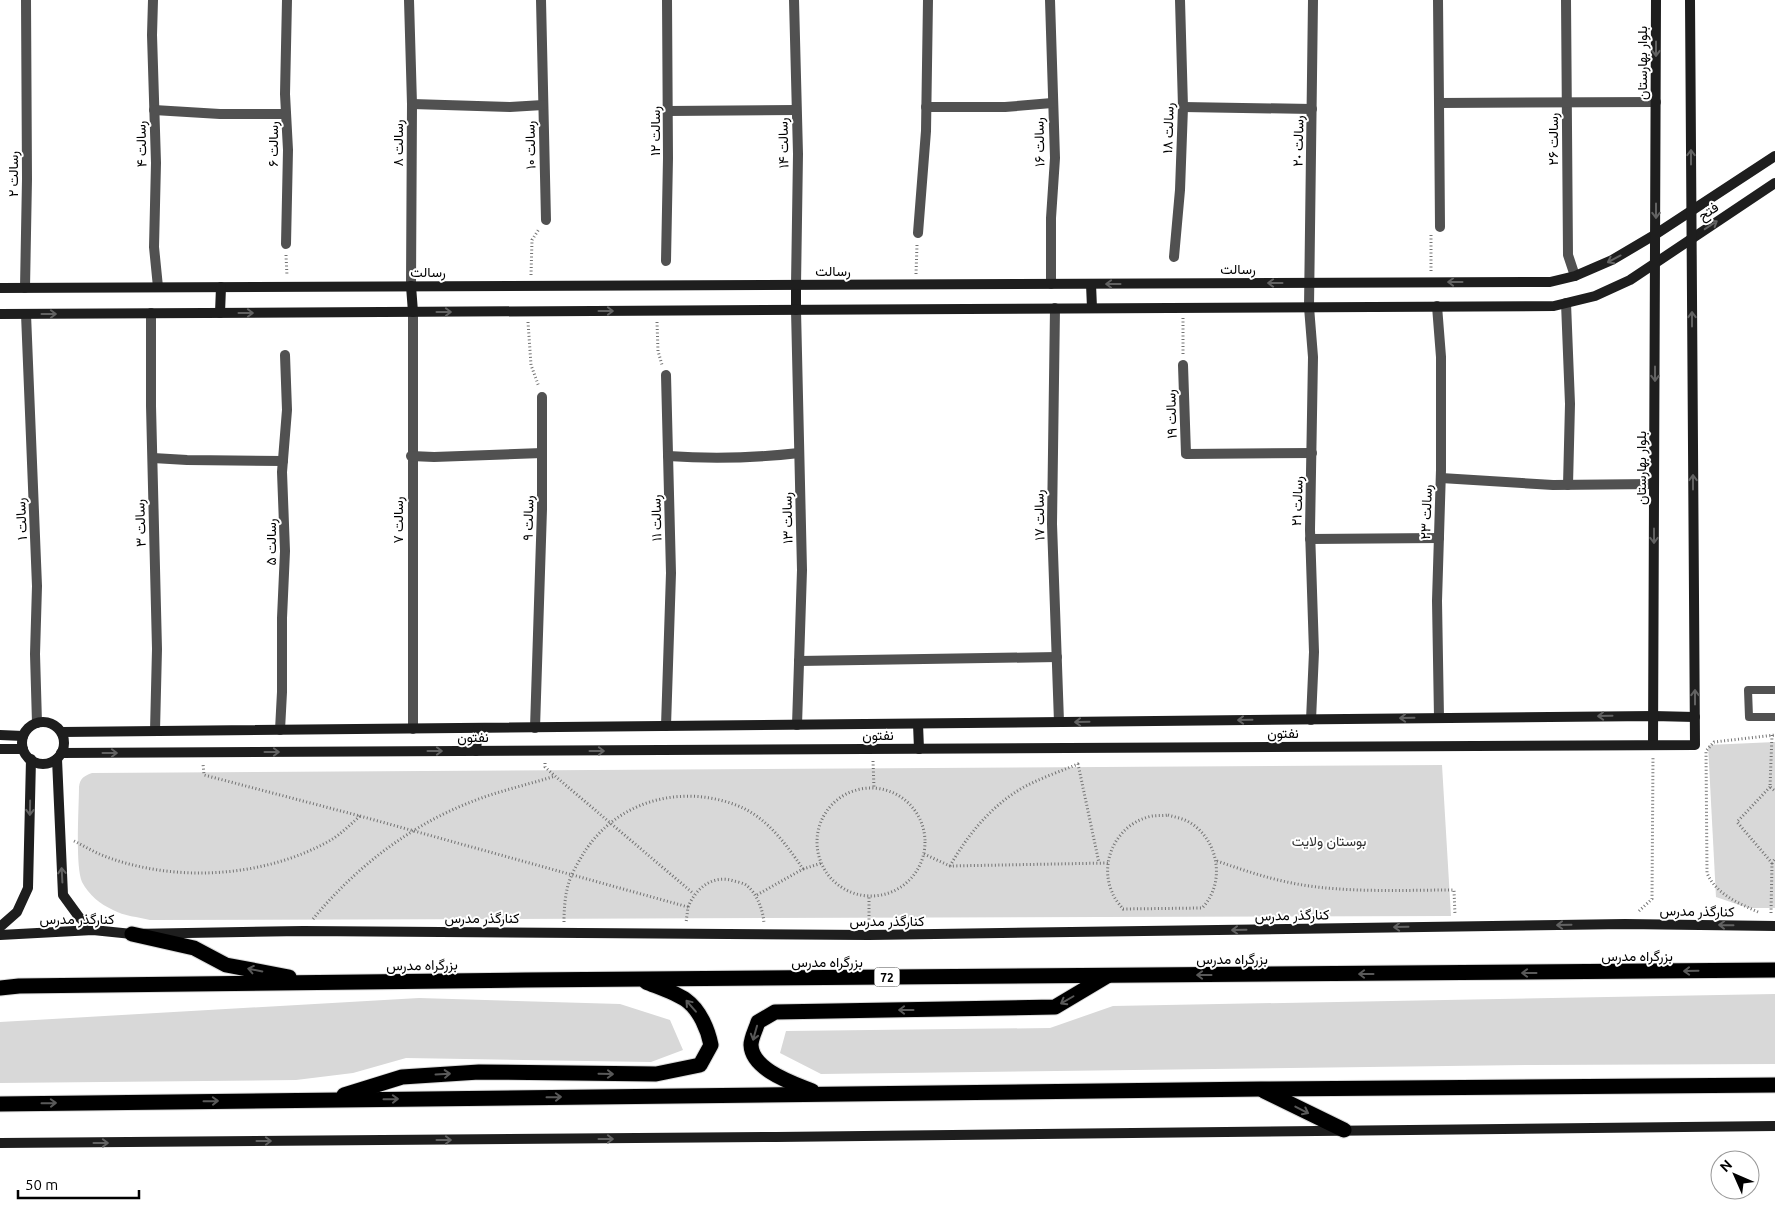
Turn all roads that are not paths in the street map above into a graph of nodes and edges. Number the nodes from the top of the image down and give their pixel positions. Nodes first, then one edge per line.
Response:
1 (26, 0) edge
2 (153, 0) edge
3 (287, 0) edge
4 (409, 0) edge
5 (541, 0) edge
6 (667, 0) edge
7 (794, 0) edge
8 (928, 0) edge
9 (1050, 0) edge
10 (1180, 0) edge
11 (1313, 0) edge
12 (1438, 0) edge
13 (1566, 0) edge
14 (1656, 0) edge
15 (1690, 0) edge
16 (1566, 102) junction
17 (1656, 102) junction
18 (1052, 103) junction
19 (412, 104) junction
20 (543, 105) junction
21 (926, 107) junction
22 (1183, 107) junction
23 (1439, 107) junction
24 (1312, 109) junction
25 (154, 110) junction
26 (796, 110) junction
27 (668, 111) junction
28 (286, 114) junction
29 (1775, 156) edge
30 (1775, 183) edge
31 (1692, 210) junction
32 (546, 220) road end
33 (1440, 227) road end
34 (918, 232) road end
35 (1656, 234) junction
36 (1692, 238) junction
37 (286, 244) road end
38 (1174, 258) dead end
39 (666, 262) dead end
40 (1655, 262) junction
41 (1575, 276) junction
42 (1310, 283) junction
43 (1051, 284) junction
44 (1091, 284) junction
45 (796, 285) junction
46 (412, 286) junction
47 (158, 287) junction
48 (221, 287) junction
49 (0, 288) edge
50 (25, 288) junction
51 (1566, 303) junction
52 (1437, 306) junction
53 (1309, 307) junction
54 (1055, 308) junction
55 (1092, 308) junction
56 (796, 310) junction
57 (413, 312) junction
58 (151, 313) junction
59 (220, 313) junction
60 (0, 314) edge
61 (26, 314) junction
62 (285, 355) dead end
63 (1183, 365) road end
64 (666, 375) road end
65 (542, 397) road end
66 (542, 453) junction
67 (799, 453) junction
68 (1312, 453) junction
69 (411, 456) junction
70 (668, 456) junction
71 (153, 458) junction
72 (283, 461) junction
73 (1441, 478) junction
74 (1654, 484) junction
75 (1568, 485) junction
76 (1439, 538) junction
77 (1310, 539) junction
78 (1057, 656) junction
79 (799, 661) junction
80 (1775, 690) edge
81 (1654, 716) junction
82 (1695, 717) junction
83 (1775, 717) edge
84 (1439, 718) junction
85 (1311, 720) junction
86 (1059, 722) junction
87 (37, 723) junction
88 (918, 724) junction
89 (797, 725) junction
90 (666, 726) junction
91 (478, 728) junction
92 (535, 728) junction
93 (413, 729) junction
94 (280, 730) junction
95 (155, 731) junction
96 (62, 732) junction
97 (0, 735) edge
98 (23, 736) junction
99 (1653, 746) junction
100 (0, 749) edge
101 (23, 749) junction
102 (919, 749) junction
103 (476, 751) junction
104 (59, 756) junction
105 (31, 759) junction
106 (1775, 926) edge
107 (0, 927) edge
108 (93, 930) junction
109 (132, 934) junction
110 (0, 935) edge
111 (1775, 970) edge
112 (1109, 976) junction
113 (640, 979) junction
114 (320, 983) junction
115 (0, 988) edge
116 (1775, 1085) edge
117 (1261, 1089) junction
118 (819, 1094) junction
119 (328, 1099) junction
120 (0, 1104) edge
121 (1775, 1126) edge
122 (1344, 1130) junction
123 (0, 1144) edge

1 - 50 street, رسالت ۲
2 - 25 street, رسالت ۴
3 - 28 street, رسالت ۶
4 - 19 street, رسالت ۸
5 - 20 street, رسالت ۱۰
6 - 27 street, رسالت ۱۲
7 - 26 street, رسالت ۱۴
8 - 21 street
9 - 18 street, رسالت ۱۶
10 - 22 street, رسالت ۱۸
11 - 24 street, رسالت ٢٠
12 - 23 street
13 - 16 street, رسالت ۲۶
14 -> 17 street, بلوار بهارستان
31 -> 15 street
16 - 17 street
16 - 23 street
16 - 41 street, رسالت ۲۶
17 -> 35 street, بلوار بهارستان
18 - 21 street
18 - 43 street, رسالت ۱۶
19 - 20 street
19 - 46 street, رسالت ۸
20 - 32 street, رسالت ۱۰
21 - 34 street
22 - 24 street
22 - 38 street, رسالت ۱۸
23 - 33 street
24 - 42 street, رسالت ٢٠
25 - 28 street
25 - 47 street, رسالت ۴
26 - 27 street
26 - 45 street, رسالت ۱۴
27 - 39 street, رسالت ۱۲
28 - 37 street, رسالت ۶
29 - 31 street, فتح
36 -> 30 street, فتح
31 - 35 street, فتح
31 - 36 street
35 - 40 street, بلوار بهارستان
35 -> 41 street, رسالت
36 - 40 street, فتح
82 -> 36 street
40 - 51 street
40 -> 74 street, بلوار بهارستان
41 -> 42 street, رسالت
42 -> 44 street, رسالت
42 - 53 street, رسالت ۲۱
43 - 44 street, رسالت
43 - 45 street, رسالت
44 - 55 street
45 - 46 street, رسالت
45 - 56 street
46 - 48 street, رسالت
46 - 57 street
47 - 48 street, رسالت
47 - 50 street, رسالت
48 - 59 street
49 - 50 street, رسالت
51 - 52 street
51 - 75 street
52 - 53 street
52 - 73 street, رسالت ۲۳
53 - 55 street
53 - 68 street, رسالت ۲۱
54 - 55 street
54 - 56 street
54 - 78 street, رسالت ۱۷
57 -> 56 street
56 - 67 street, رسالت ۱۳
59 -> 57 street
57 - 69 street, رسالت ۷
58 - 59 street
61 -> 58 street
58 - 71 street, رسالت ۳
60 - 61 street
61 - 87 street, رسالت ۱
62 - 72 street, رسالت ۵
63 - 68 street, رسالت ۱۹
64 - 70 street, رسالت ۱۱
65 - 66 street, رسالت ۹
66 - 69 street
66 - 92 street, رسالت ۹
67 - 70 street
67 - 79 street, رسالت ۱۳
68 - 77 street, رسالت ۲۱
69 - 93 street, رسالت ۷
70 - 90 street, رسالت ۱۱
71 - 72 street
71 - 95 street, رسالت ۳
72 - 94 street, رسالت ۵
73 - 75 street
73 - 76 street, رسالت ۲۳
74 - 75 street
74 -> 81 street, بلوار بهارستان
76 - 77 street
76 - 84 street, رسالت ۲۳
77 - 85 street, رسالت ۲۱
78 - 79 street
78 - 86 street, رسالت ۱۷
79 - 89 street, رسالت ۱۳
80 - 83 lane
81 - 82 street, نفتون
81 -> 84 street, نفتون
81 - 99 street, بلوار بهارستان
82 - 99 street, نفتون
84 -> 85 street, نفتون
85 -> 86 street, نفتون
86 - 88 street, نفتون
87 - 96 street
87 - 98 street
88 - 89 street, نفتون
88 - 102 street
89 - 90 street, نفتون
90 - 92 street, نفتون
91 - 92 street, نفتون
91 - 93 street, نفتون
91 - 103 street
93 - 94 street, نفتون
94 - 95 street, نفتون
95 - 96 street, نفتون
96 - 104 street
97 - 98 street
98 - 101 street
99 - 102 street, نفتون
100 - 101 street
101 - 105 street
103 -> 102 street, نفتون
104 -> 103 street, نفتون
104 - 105 street
108 -> 104 street
105 -> 107 street
106 -> 109 street, کنارگذر مدرس
108 - 109 street, کنارگذر مدرس
108 - 110 street, کنارگذر مدرس
114 -> 109 highway
111 -> 112 highway, بزرگراه مدرس / 72
112 - 113 highway, بزرگراه مدرس / 72
112 -> 118 highway
113 - 114 highway, بزرگراه مدرس / 72
119 -> 113 highway
114 - 115 highway, بزرگراه مدرس / 72
116 - 117 highway
117 - 118 highway
117 -> 122 highway
119 -> 118 highway
120 -> 119 highway
121 - 122 street
123 -> 122 street

